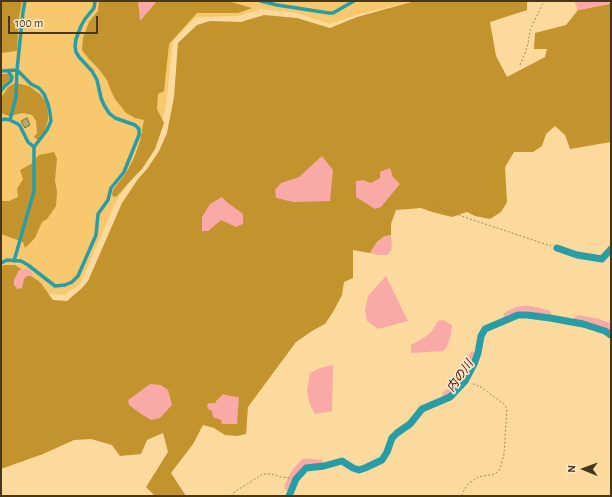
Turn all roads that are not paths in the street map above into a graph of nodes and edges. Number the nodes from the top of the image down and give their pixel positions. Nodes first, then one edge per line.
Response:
1 (25, 1) edge
2 (95, 1) edge
3 (262, 1) edge
4 (354, 1) edge
5 (17, 70) junction
6 (1, 71) edge
7 (8, 71) junction
8 (1, 91) edge
9 (1, 120) edge
10 (10, 120) junction
11 (34, 146) junction
12 (556, 248) road end
13 (611, 249) edge
14 (14, 261) junction
15 (1, 263) edge
16 (611, 336) edge
17 (289, 496) edge

1 - 5 lane
2 - 14 lane
3 - 4 lane
5 - 7 lane
5 - 10 lane
5 - 11 lane
6 - 7 lane
7 - 8 lane
9 - 10 lane
10 - 11 lane
11 - 14 lane
12 - 13 street
14 - 15 lane
16 - 17 street

